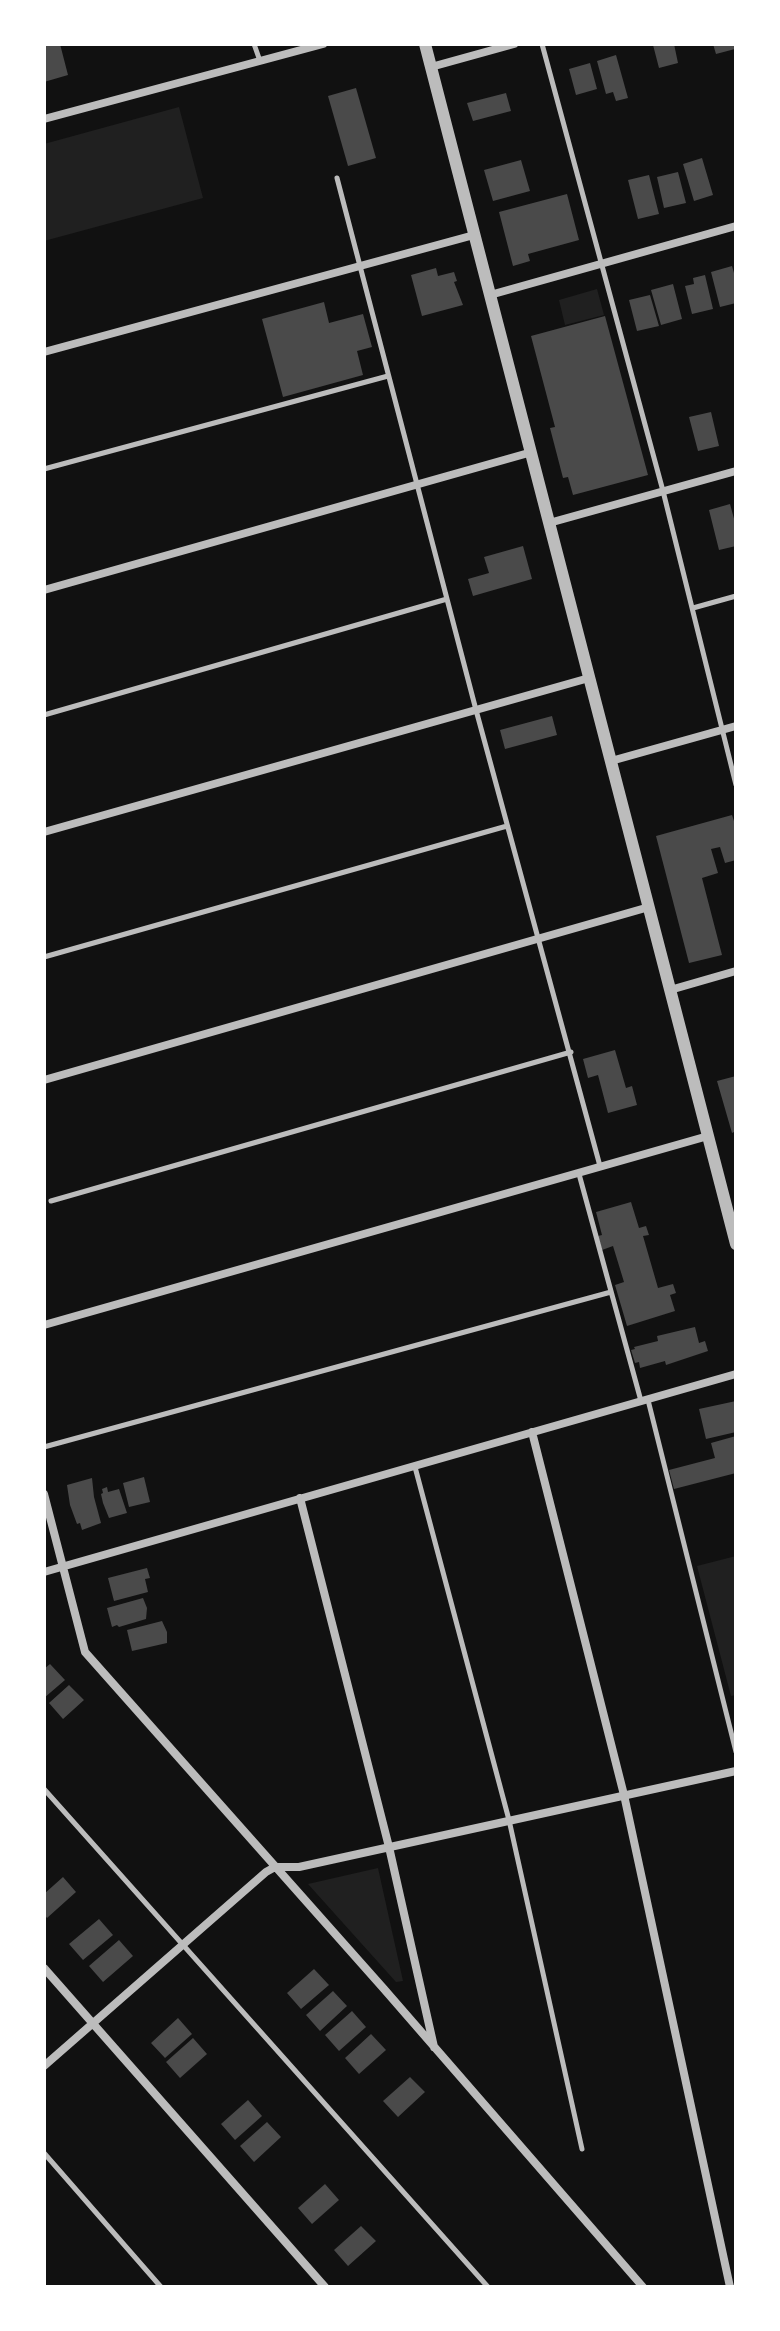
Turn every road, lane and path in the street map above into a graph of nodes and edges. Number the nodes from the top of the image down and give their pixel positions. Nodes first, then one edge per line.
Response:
1 (254, 44) edge
2 (323, 44) edge
3 (425, 44) edge
4 (514, 44) edge
5 (542, 44) edge
6 (260, 61) junction
7 (431, 67) junction
8 (44, 119) edge
9 (337, 178) dead end
10 (736, 226) edge
11 (474, 235) junction
12 (601, 264) junction
13 (360, 266) junction
14 (490, 295) junction
15 (44, 352) edge
16 (388, 376) junction
17 (532, 452) junction
18 (44, 469) edge
19 (736, 471) edge
20 (418, 484) junction
21 (663, 491) junction
22 (549, 523) junction
23 (44, 590) edge
24 (736, 596) edge
25 (447, 599) junction
26 (693, 608) junction
27 (589, 678) junction
28 (476, 710) junction
29 (44, 715) edge
30 (736, 726) edge
31 (722, 730) junction
32 (611, 761) junction
33 (736, 785) edge
34 (507, 826) junction
35 (44, 832) edge
36 (649, 907) junction
37 (538, 939) junction
38 (44, 957) edge
39 (736, 971) edge
40 (670, 990) junction
41 (571, 1052) junction
42 (44, 1080) edge
43 (708, 1136) junction
44 (600, 1167) junction
45 (579, 1173) junction
46 (51, 1201) dead end
47 (731, 1206) edge
48 (736, 1244) edge
49 (611, 1292) junction
50 (44, 1325) edge
51 (736, 1374) edge
52 (645, 1400) junction
53 (532, 1432) junction
54 (44, 1447) edge
55 (414, 1466) junction
56 (44, 1494) edge
57 (300, 1498) junction
58 (63, 1566) junction
59 (44, 1572) edge
60 (736, 1752) edge
61 (736, 1771) edge
62 (44, 1789) edge
63 (624, 1795) junction
64 (509, 1820) junction
65 (389, 1847) junction
66 (275, 1867) junction
67 (182, 1947) junction
68 (44, 1968) edge
69 (92, 2024) junction
70 (435, 2048) junction
71 (44, 2066) edge
72 (582, 2149) dead end
73 (44, 2153) edge
74 (161, 2287) edge
75 (325, 2287) edge
76 (488, 2287) edge
77 (643, 2287) edge
78 (730, 2287) edge

1 - 6 lane
2 - 6 street
3 - 7 street
4 - 7 street
5 - 12 lane
6 - 8 street
7 - 11 street
9 - 13 lane
10 - 12 street
11 - 13 street
11 - 14 street
12 - 14 street
12 - 21 lane
13 - 15 street
13 - 16 lane
14 - 17 street
16 - 18 lane
16 - 20 lane
17 - 20 street
17 - 22 street
19 - 21 street
20 - 23 street
20 - 25 lane
21 - 22 street
21 - 26 lane
22 - 27 street
24 - 26 lane
25 - 28 lane
25 - 29 lane
26 - 31 lane
27 - 28 street
27 - 32 street
28 - 34 lane
28 - 35 street
30 - 31 street
31 - 32 street
31 - 33 lane
32 - 36 street
34 - 37 lane
34 - 38 lane
36 - 37 street
36 - 40 street
37 - 41 lane
37 - 42 street
39 - 40 street
40 - 43 street
41 - 44 lane
41 - 46 lane
43 - 44 street
43 - 47 street
44 - 45 street
45 - 49 lane
45 - 50 street
47 - 48 street
49 - 52 lane
49 - 54 lane
51 - 52 street
52 - 53 street
52 - 60 lane
53 - 55 street
53 - 63 street
55 - 57 street
55 - 64 lane
56 - 58 street
57 - 58 street
57 - 65 street
58 - 59 street
58 - 66 street
61 - 63 street
62 - 67 lane
63 - 64 street
63 - 78 street
64 - 65 street
64 - 72 lane
65 - 66 street
65 - 70 street
66 - 67 street
66 - 70 street
67 - 69 street
67 - 76 lane
68 - 69 street
69 - 71 street
69 - 75 street
70 - 77 street
73 - 74 lane

